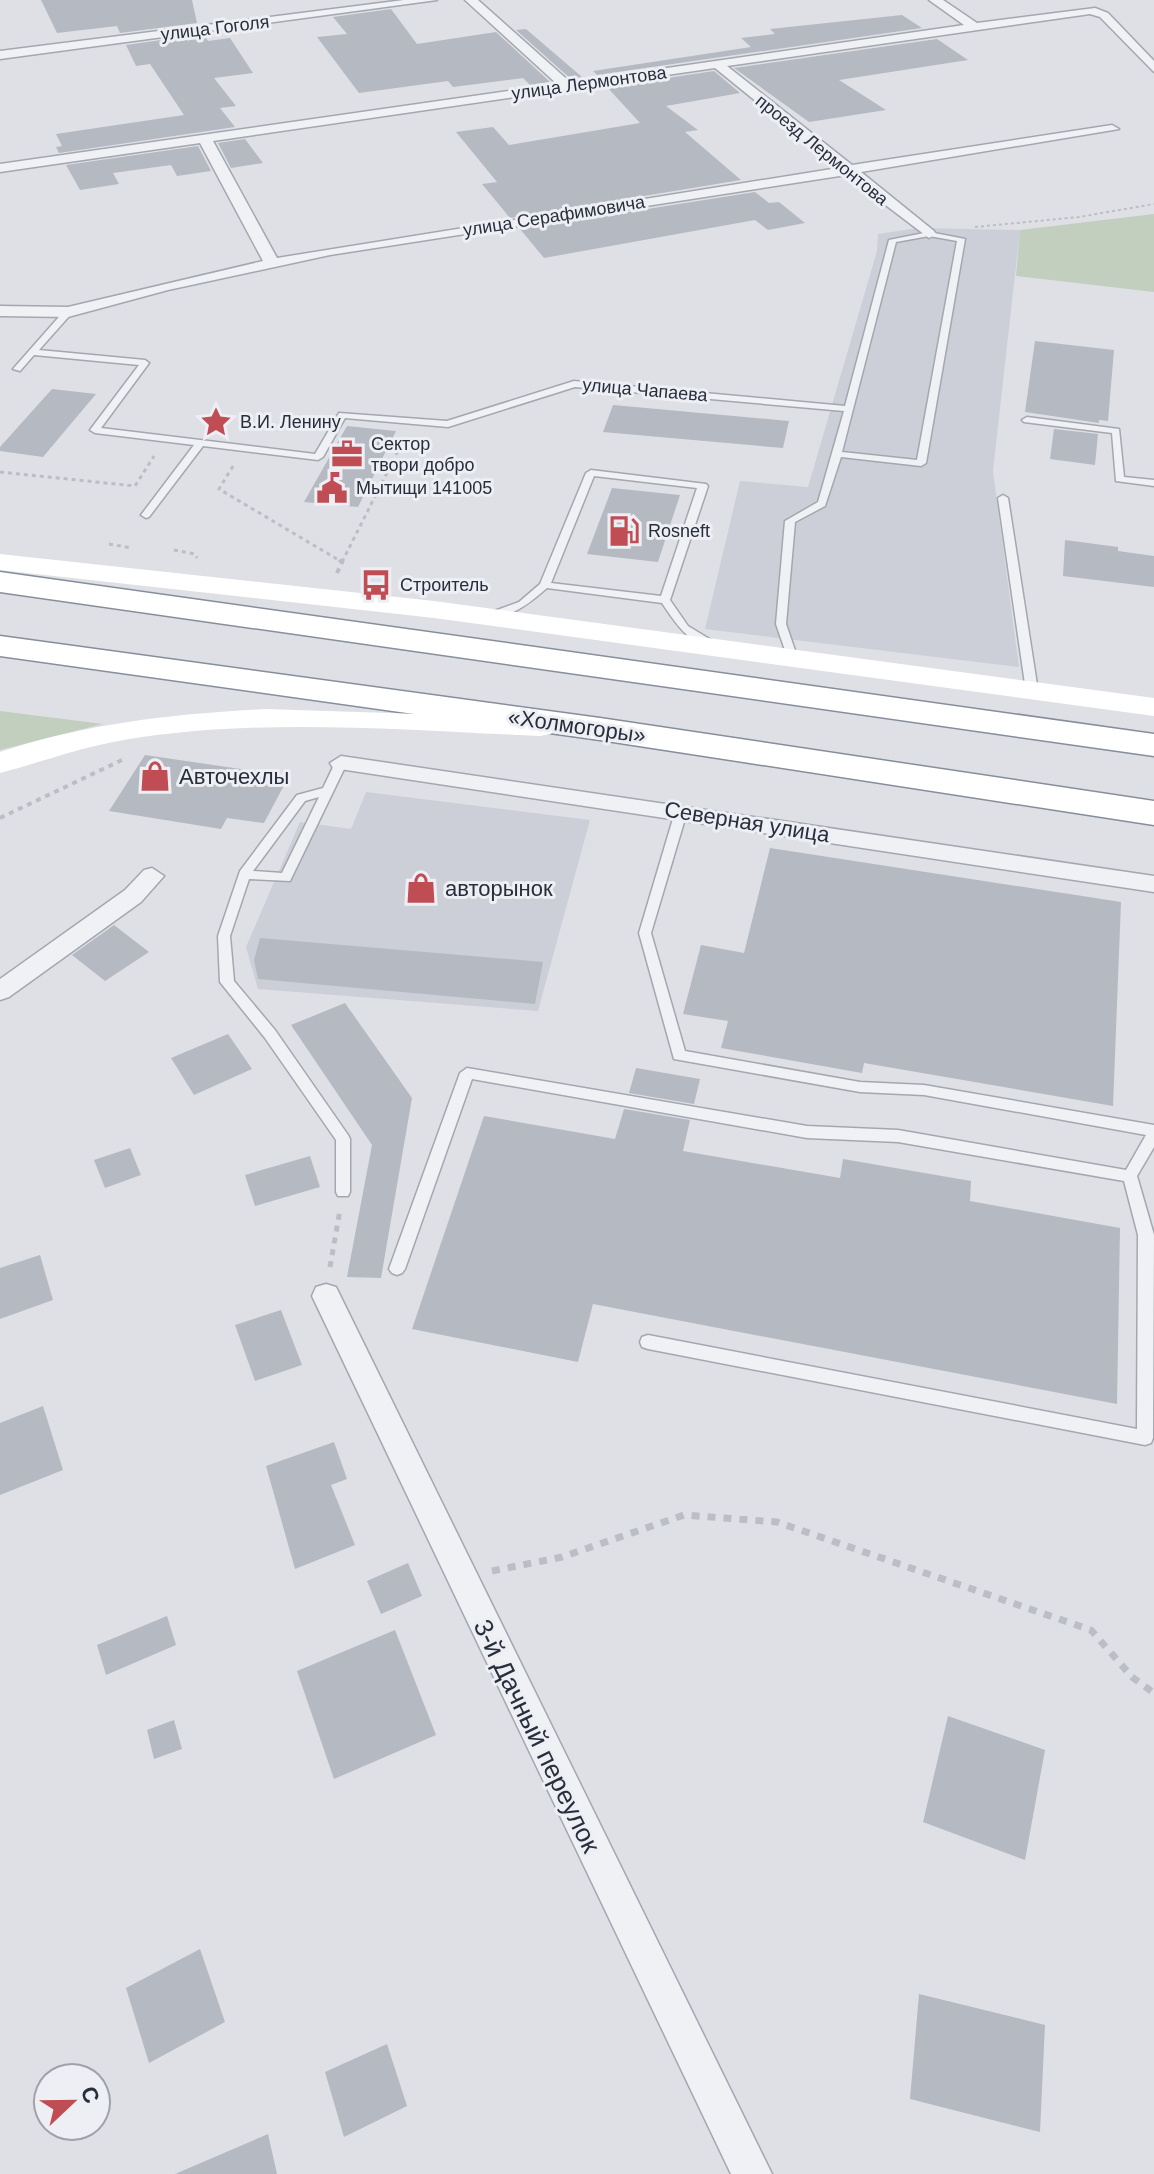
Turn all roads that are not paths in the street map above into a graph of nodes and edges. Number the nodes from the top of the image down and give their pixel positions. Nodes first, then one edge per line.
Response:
1 (431, 0) edge
2 (471, 0) edge
3 (935, 0) edge
4 (975, 27) junction
5 (0, 55) edge
6 (717, 64) junction
7 (1154, 68) edge
8 (567, 86) junction
9 (1112, 129) dead end
10 (204, 138) junction
11 (0, 168) edge
12 (846, 170) junction
13 (929, 234) junction
14 (272, 263) junction
15 (0, 311) edge
16 (68, 312) junction
17 (33, 352) junction
18 (17, 369) dead end
19 (848, 409) junction
20 (1027, 420) dead end
21 (200, 443) junction
22 (837, 454) junction
23 (1154, 483) edge
24 (1003, 498) dead end
25 (146, 515) dead end
26 (0, 543) edge
27 (0, 562) edge
28 (162, 577) junction
29 (0, 582) edge
30 (545, 585) junction
31 (665, 600) junction
32 (490, 616) junction
33 (0, 646) edge
34 (716, 648) junction
35 (0, 653) edge
36 (71, 657) junction
37 (793, 659) junction
38 (1032, 691) junction
39 (1154, 707) edge
40 (600, 729) junction
41 (1154, 745) edge
42 (0, 763) edge
43 (341, 763) joint
44 (327, 791) junction
45 (681, 812) junction
46 (1154, 813) edge
47 (244, 874) junction
48 (152, 876) dead end
49 (1154, 884) edge
50 (0, 991) edge
51 (1154, 1132) edge
52 (1130, 1176) junction
53 (343, 1192) road end
54 (397, 1269) dead end
55 (326, 1296) road end
56 (648, 1342) dead end
57 (752, 2174) edge

1 - 5 street, улица Гоголя
2 - 8 street
3 - 4 street
4 - 6 street, улица Лермонтова
4 - 7 street, улица Лермонтова
6 - 8 street, улица Лермонтова
6 - 12 street, проезд Лермонтова
8 - 10 street, улица Лермонтова
9 - 12 street, улица Серафимовича
10 - 11 street, улица Лермонтова
10 - 14 street
12 - 13 street, проезд Лермонтова
12 - 14 street, улица Серафимовича
13 - 19 lane
13 - 22 lane
14 - 16 street, улица Серафимовича
15 - 16 street, улица Серафимовича
16 - 17 lane
17 - 18 lane
17 - 21 lane, улица Чапаева
19 - 21 lane, улица Чапаева
19 - 22 lane
20 - 23 lane
21 - 25 lane
22 - 37 lane
24 - 38 lane
26 - 28 street
27 - 28 street
28 - 32 street
29 - 41 highway
30 - 31 lane
30 - 31 lane
30 - 32 lane
31 - 34 lane
32 - 34 street
33 - 36 highway, «Холмогоры»
34 - 37 street
35 - 36 street
36 - 40 highway, «Холмогоры»
37 - 38 street
38 - 39 street
40 - 42 street
40 - 46 highway, «Холмогоры»
43 - 44 lane
43 - 45 street, Северная улица
44 - 47 lane
44 - 47 lane
45 - 49 street, Северная улица
45 - 51 lane
47 - 53 lane
48 - 50 street
51 - 52 lane
52 - 54 lane
52 - 56 lane
55 - 57 street, 3-й Дачный переулок

